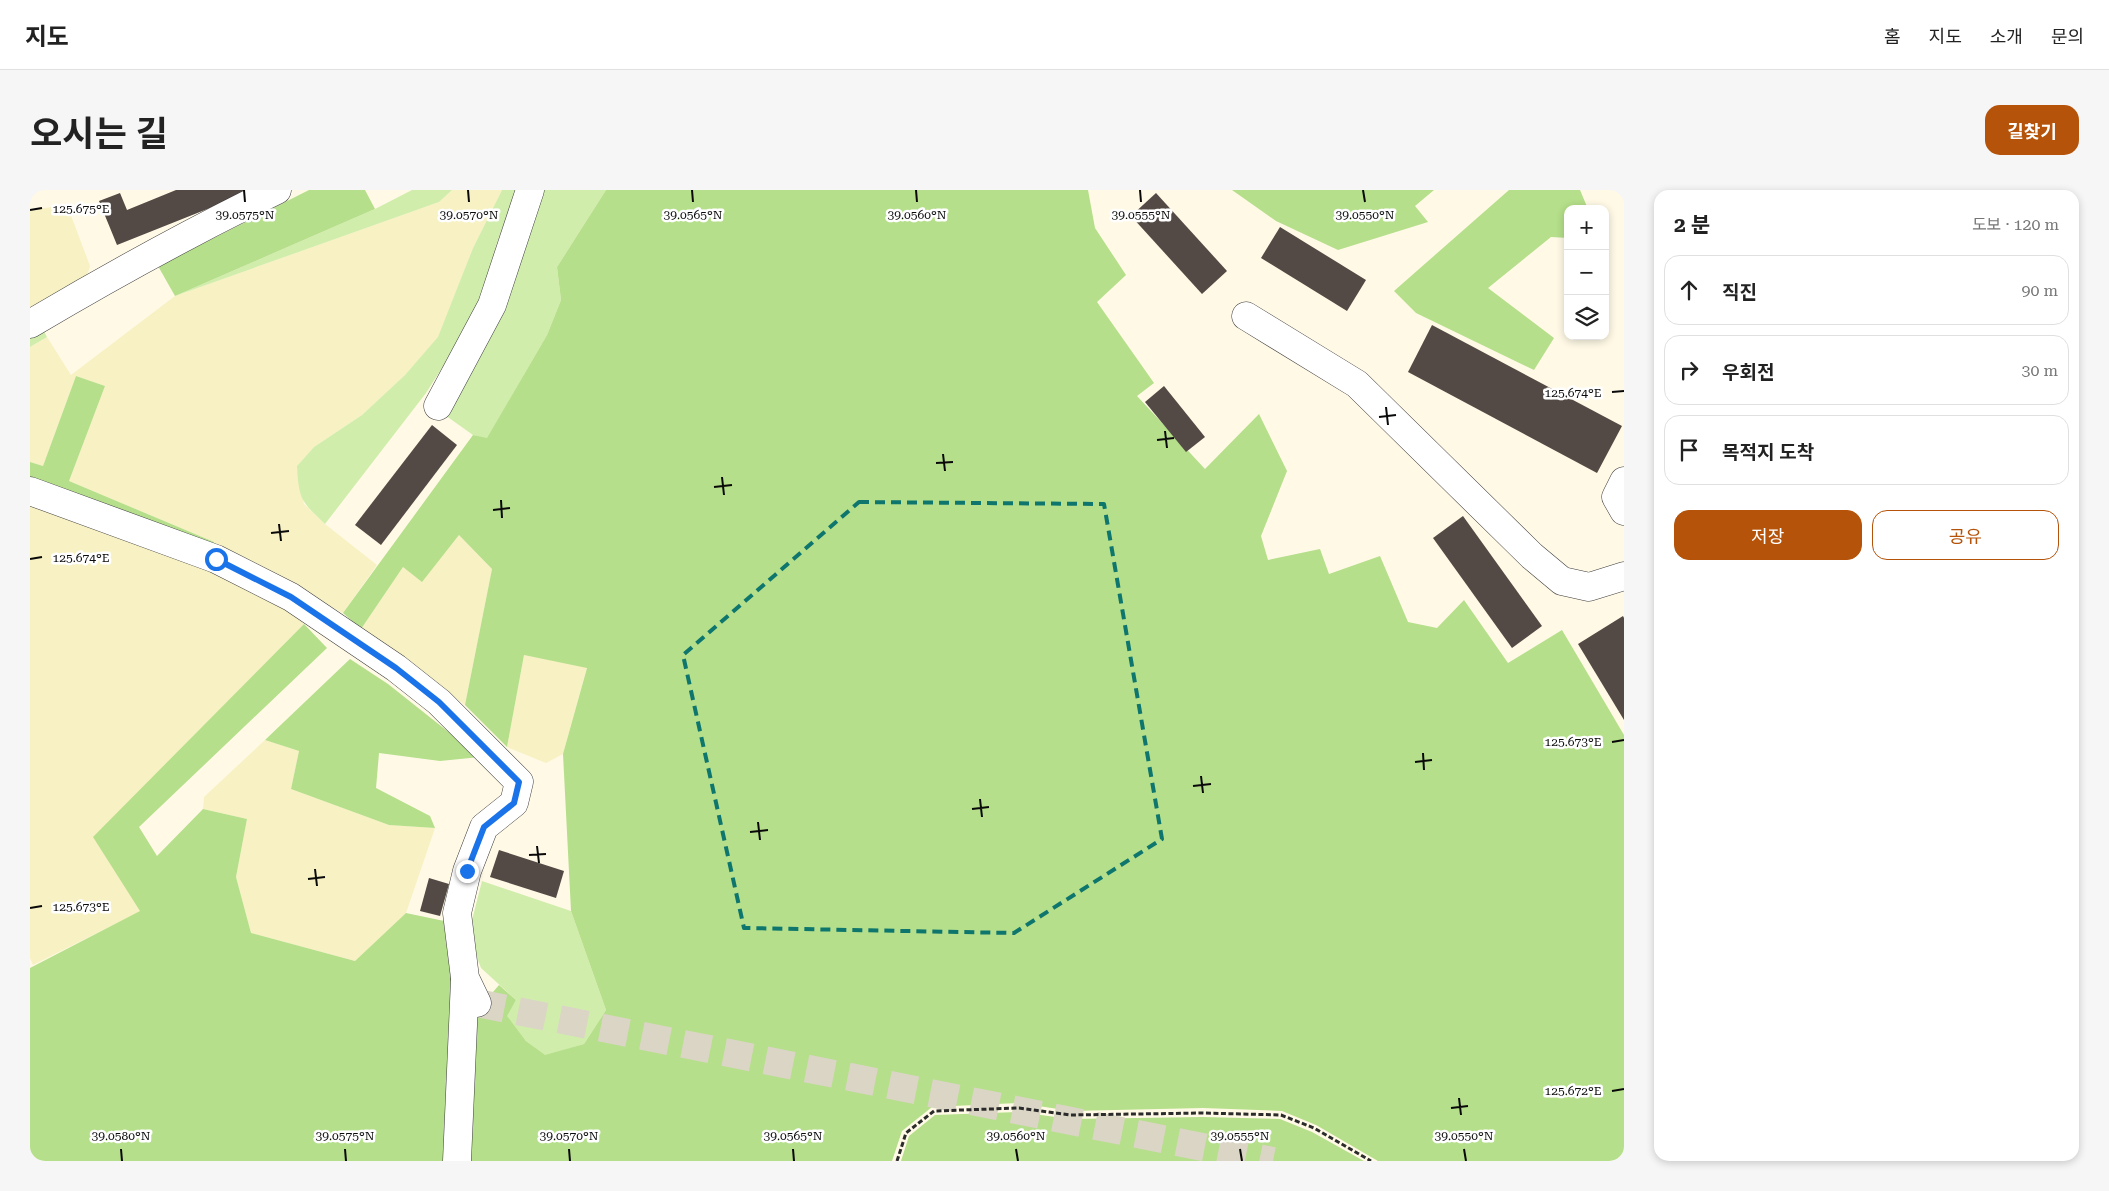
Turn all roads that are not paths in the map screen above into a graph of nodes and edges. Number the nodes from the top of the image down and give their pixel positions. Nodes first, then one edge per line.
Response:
1 (277, 190) edge
2 (530, 190) edge
3 (1246, 316) dead end
4 (30, 324) edge
5 (438, 406) dead end
6 (1624, 481) edge
7 (30, 491) edge
8 (1624, 511) edge
9 (1624, 576) edge
10 (465, 978) junction
11 (477, 1002) dead end
12 (457, 1161) edge

1 - 4 street
2 - 5 street
3 - 9 street
6 - 8 street
7 - 10 street
10 - 11 street
10 - 12 street

